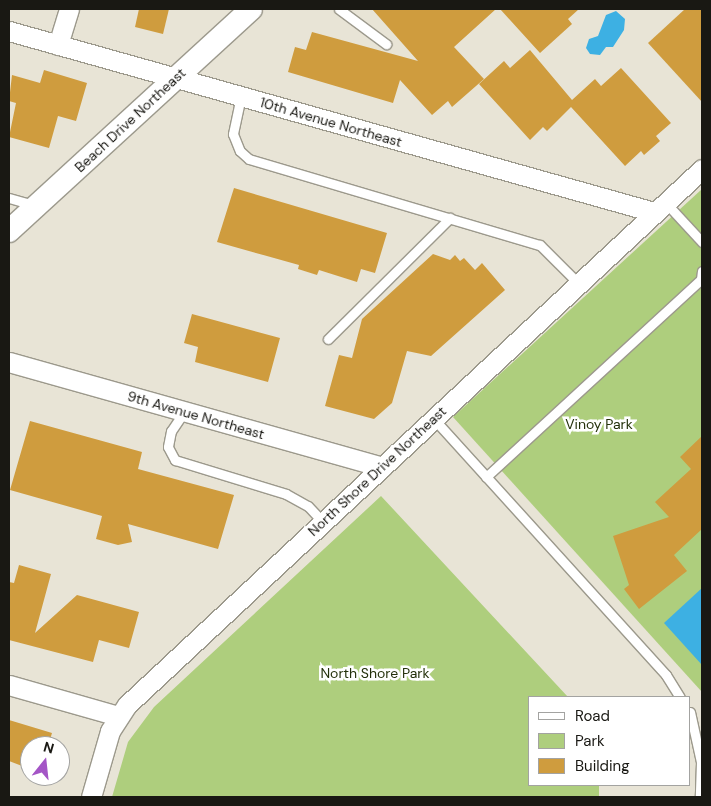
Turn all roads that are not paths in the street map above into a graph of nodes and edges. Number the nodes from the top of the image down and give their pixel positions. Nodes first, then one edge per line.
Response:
1 (68, 9) edge
2 (251, 9) edge
3 (339, 9) edge
4 (9, 31) edge
5 (386, 44) dead end
6 (58, 45) junction
7 (174, 78) junction
8 (241, 96) junction
9 (702, 169) edge
10 (9, 198) edge
11 (39, 206) junction
12 (660, 208) junction
13 (450, 218) junction
14 (9, 231) edge
15 (702, 242) edge
16 (702, 271) edge
17 (578, 283) junction
18 (328, 338) dead end
19 (9, 362) edge
20 (184, 412) junction
21 (433, 418) junction
22 (383, 467) junction
23 (486, 476) junction
24 (323, 522) junction
25 (9, 685) edge
26 (679, 696) edge
27 (118, 716) junction
28 (691, 717) edge
29 (91, 797) edge
30 (700, 797) edge

1 - 6 street
2 - 7 street, Beach Drive Northeast
3 - 5 lane
4 - 6 street, 10th Avenue Northeast
6 - 7 street, 10th Avenue Northeast
7 - 8 street, 10th Avenue Northeast
7 - 11 street, Beach Drive Northeast
8 - 12 street, 10th Avenue Northeast
8 - 13 lane
9 - 12 street, North Shore Drive Northeast
10 - 11 lane
11 - 14 street, Beach Drive Northeast
12 - 15 lane
12 - 17 street, North Shore Drive Northeast
13 - 17 lane
13 - 18 lane
16 - 23 lane
17 - 21 street, North Shore Drive Northeast
19 - 20 street, 9th Avenue Northeast
20 - 22 street, 9th Avenue Northeast
20 - 24 lane
21 - 22 street, North Shore Drive Northeast
21 - 23 lane
22 - 24 street, North Shore Drive Northeast
23 - 26 lane
24 - 27 street, North Shore Drive Northeast
25 - 27 street
27 - 29 street, North Shore Drive Northeast
28 - 30 lane

